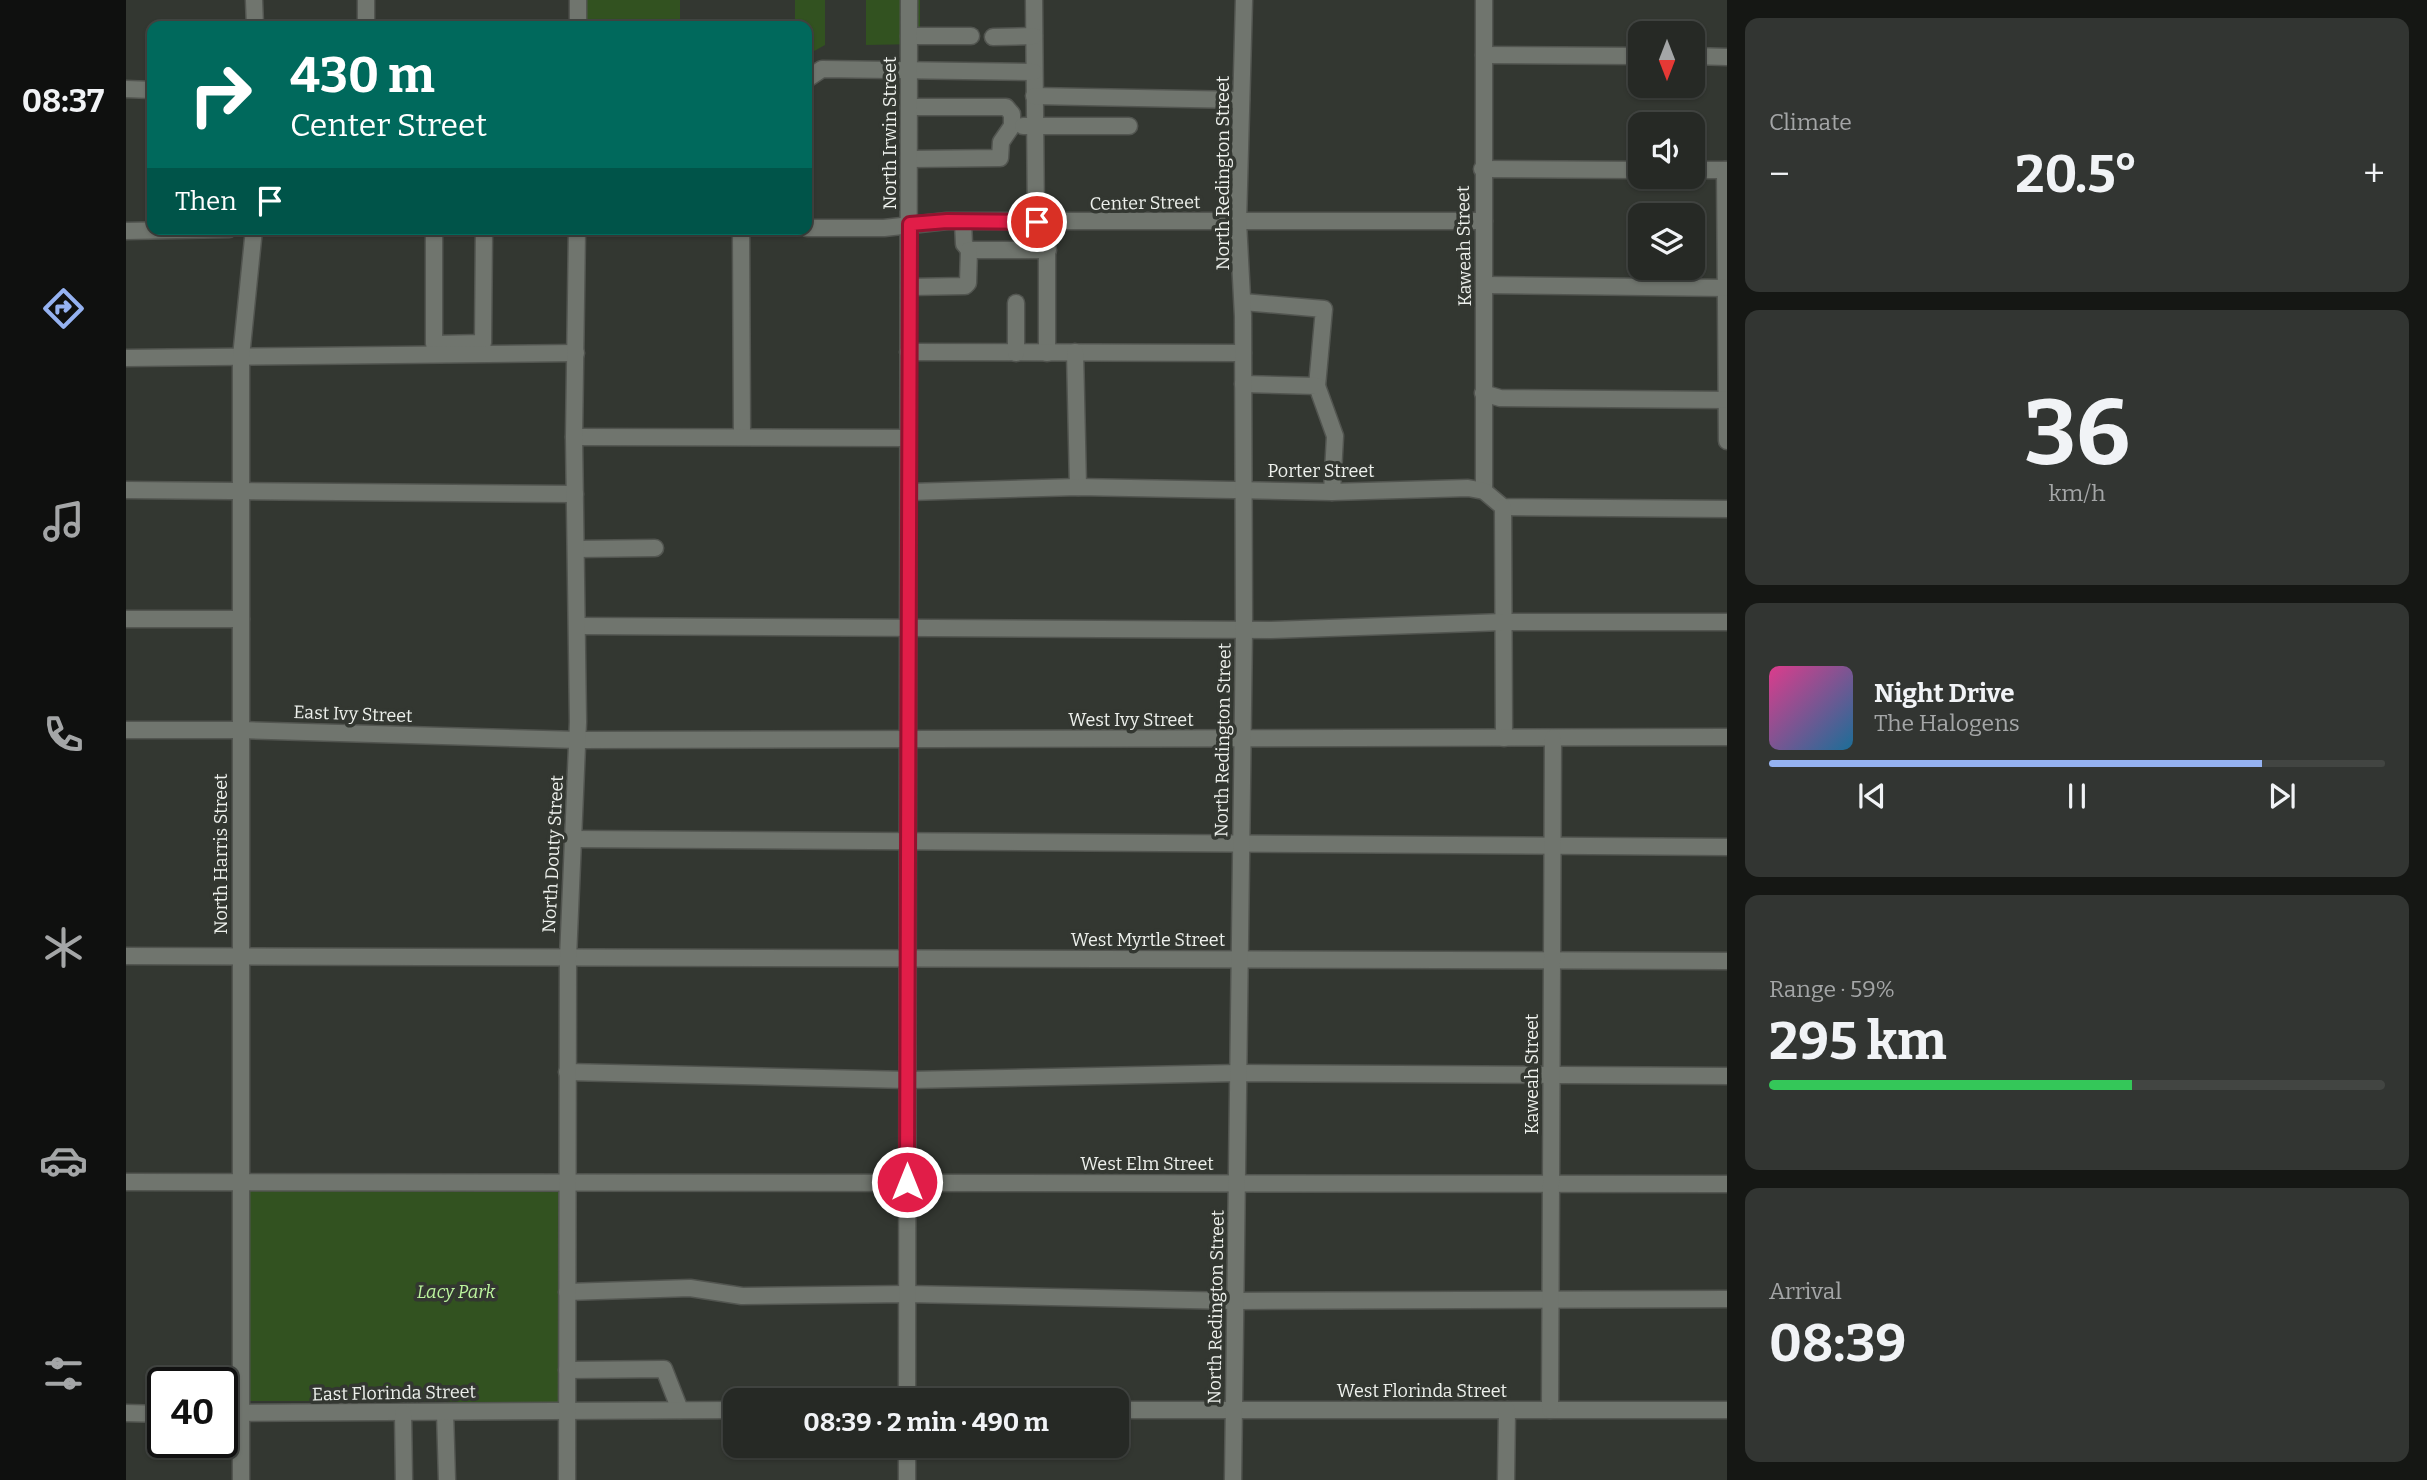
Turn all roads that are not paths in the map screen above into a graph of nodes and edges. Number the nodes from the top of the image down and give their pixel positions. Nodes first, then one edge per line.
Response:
1 (254, 0) edge
2 (366, 0) edge
3 (578, 0) edge
4 (909, 0) edge
5 (1034, 0) edge
6 (1244, 0) edge
7 (1484, 0) edge
8 (255, 21) edge
9 (366, 21) edge
10 (578, 21) edge
11 (909, 36) junction
12 (971, 36) dead end
13 (1034, 36) junction
14 (993, 37) dead end
15 (1484, 55) junction
16 (1628, 56) edge
17 (1705, 56) edge
18 (1727, 57) edge
19 (909, 70) junction
20 (1034, 72) junction
21 (812, 76) edge
22 (126, 89) edge
23 (147, 90) edge
24 (1034, 96) junction
25 (1241, 100) junction
26 (909, 107) junction
27 (1013, 126) junction
28 (1034, 126) junction
29 (1129, 126) dead end
30 (909, 159) junction
31 (1482, 169) junction
32 (1628, 170) edge
33 (1705, 170) edge
34 (1726, 170) edge
35 (1484, 221) junction
36 (963, 222) junction
37 (1042, 222) junction
38 (1238, 222) junction
39 (910, 224) junction
40 (812, 228) edge
41 (126, 231) edge
42 (147, 231) edge
43 (253, 235) edge
44 (433, 235) edge
45 (484, 235) edge
46 (577, 235) edge
47 (741, 235) edge
48 (969, 250) junction
49 (1048, 250) junction
50 (1486, 285) junction
51 (908, 287) junction
52 (1727, 288) edge
53 (1243, 302) junction
54 (1016, 303) dead end
55 (908, 352) junction
56 (1075, 352) junction
57 (576, 353) junction
58 (1016, 353) junction
59 (1048, 353) junction
60 (1243, 353) junction
61 (241, 357) junction
62 (126, 358) edge
63 (1243, 384) junction
64 (1317, 386) junction
65 (1483, 393) junction
66 (1727, 400) edge
67 (741, 437) junction
68 (574, 438) junction
69 (907, 438) junction
70 (1727, 441) edge
71 (1078, 487) junction
72 (126, 490) edge
73 (241, 490) junction
74 (1245, 490) junction
75 (1484, 491) junction
76 (908, 492) junction
77 (1332, 492) junction
78 (575, 494) junction
79 (1503, 507) junction
80 (1727, 509) edge
81 (654, 548) dead end
82 (577, 549) junction
83 (126, 619) edge
84 (241, 619) junction
85 (1504, 622) junction
86 (1727, 622) edge
87 (578, 626) junction
88 (908, 626) junction
89 (1244, 629) junction
90 (126, 730) edge
91 (241, 730) junction
92 (1727, 737) edge
93 (1504, 738) junction
94 (1553, 738) junction
95 (908, 739) junction
96 (1243, 739) junction
97 (578, 740) junction
98 (573, 839) junction
99 (908, 842) junction
100 (1241, 844) junction
101 (1553, 846) junction
102 (1727, 847) edge
103 (126, 956) edge
104 (239, 956) junction
105 (568, 958) junction
106 (908, 959) junction
107 (1239, 960) junction
108 (1552, 960) junction
109 (1727, 961) edge
110 (567, 1072) junction
111 (1238, 1073) junction
112 (1552, 1076) junction
113 (1727, 1076) edge
114 (908, 1080) junction
115 (126, 1182) edge
116 (239, 1182) junction
117 (567, 1182) junction
118 (907, 1182) junction
119 (1237, 1183) junction
120 (1551, 1184) junction
121 (1727, 1184) edge
122 (567, 1292) junction
123 (907, 1294) junction
124 (1727, 1300) edge
125 (1236, 1301) junction
126 (1550, 1301) junction
127 (567, 1370) junction
128 (907, 1388) edge
129 (567, 1410) junction
130 (680, 1410) junction
131 (723, 1410) edge
132 (1129, 1410) edge
133 (1234, 1410) junction
134 (1507, 1410) junction
135 (1550, 1410) junction
136 (1727, 1410) edge
137 (445, 1412) junction
138 (126, 1413) edge
139 (147, 1413) edge
140 (241, 1413) junction
141 (403, 1413) junction
142 (907, 1458) edge
143 (241, 1480) edge
144 (404, 1480) edge
145 (447, 1480) edge
146 (567, 1480) edge
147 (907, 1480) edge
148 (1233, 1480) edge
149 (1506, 1480) edge

1 - 8 street
2 - 9 street
3 - 10 street
4 - 11 street, North Irwin Street
5 - 13 street
6 - 25 street, North Redington Street
7 - 15 street, Kaweah Street
11 - 12 street
11 - 19 street, North Irwin Street
13 - 14 street
13 - 20 street
15 - 16 street
15 - 31 street, Kaweah Street
17 - 18 street
19 - 20 street
19 - 21 street
19 - 26 street, North Irwin Street
20 - 24 street
22 - 23 street
24 - 25 street
24 - 28 street
25 - 38 street, North Redington Street
26 - 27 street
26 - 30 street, North Irwin Street
27 - 28 street
27 - 30 street
28 - 29 street
28 - 37 street
30 - 39 street, North Irwin Street
31 - 32 street
31 - 35 street, Kaweah Street
33 - 34 street
34 - 52 street
35 - 38 street, Center Street
35 - 50 street, Kaweah Street
36 - 37 street, Center Street
36 - 39 street, Center Street
36 - 48 street
37 - 38 street, Center Street
37 - 49 street
38 - 53 street, North Redington Street
39 - 40 street, Center Street
39 - 51 street, North Irwin Street
41 - 42 street
43 - 61 street, North Harris Street
44 - 45 street
46 - 57 street, North Douty Street
47 - 67 street
48 - 49 street
48 - 51 street
49 - 59 street
50 - 52 street
50 - 65 street, Kaweah Street
51 - 55 street, North Irwin Street
52 - 66 street
53 - 60 street, North Redington Street
53 - 64 street
54 - 58 street
55 - 58 street
55 - 69 street, North Irwin Street
56 - 59 street
56 - 60 street
56 - 71 street
57 - 61 street
57 - 68 street, North Douty Street
58 - 59 street
60 - 63 street, North Redington Street
61 - 62 street
61 - 73 street, North Harris Street
63 - 64 street
63 - 74 street, North Redington Street
64 - 77 street
65 - 66 street
65 - 75 street, Kaweah Street
66 - 70 street
67 - 68 street
67 - 69 street
68 - 78 street, North Douty Street
69 - 76 street, North Irwin Street
71 - 74 street, Porter Street
71 - 76 street, Porter Street
72 - 73 street
73 - 78 street
73 - 84 street, North Harris Street
74 - 77 street, Porter Street
74 - 89 street, North Redington Street
75 - 77 street, Porter Street
75 - 79 street
76 - 88 street, North Irwin Street
78 - 82 street, North Douty Street
79 - 80 street
79 - 85 street
81 - 82 street
82 - 87 street, North Douty Street
83 - 84 street
84 - 91 street, North Harris Street
85 - 86 street
85 - 89 street
85 - 93 street
87 - 88 street
87 - 97 street, North Douty Street
88 - 89 street
88 - 95 street, North Irwin Street
89 - 96 street, North Redington Street
90 - 91 street, East Ivy Street
91 - 97 street, East Ivy Street
91 - 104 street, North Harris Street
92 - 94 street, West Ivy Street
93 - 94 street, West Ivy Street
93 - 96 street, West Ivy Street
94 - 101 street, Kaweah Street
95 - 96 street, West Ivy Street
95 - 97 street, West Ivy Street
95 - 99 street, North Irwin Street
96 - 100 street, North Redington Street
97 - 98 street, North Douty Street
98 - 99 street
98 - 105 street, North Douty Street
99 - 100 street
99 - 106 street, North Irwin Street
100 - 101 street
100 - 107 street, North Redington Street
101 - 102 street
101 - 108 street, Kaweah Street
103 - 104 street, West Myrtle Street
104 - 105 street, West Myrtle Street
104 - 116 street, North Harris Street
105 - 106 street, West Myrtle Street
105 - 110 street, North Douty Street
106 - 107 street, West Myrtle Street
106 - 114 street, North Irwin Street
107 - 108 street, West Myrtle Street
107 - 111 street, North Redington Street
108 - 109 street, West Myrtle Street
108 - 112 street, Kaweah Street
110 - 114 street
110 - 117 street, North Douty Street
111 - 112 street
111 - 114 street
111 - 119 street, North Redington Street
112 - 113 street
112 - 120 street, Kaweah Street
114 - 118 street, North Irwin Street
115 - 116 street, West Elm Street
116 - 117 street, West Elm Street
116 - 140 street, North Harris Street
117 - 118 street, West Elm Street
117 - 122 street, North Douty Street
118 - 119 street, West Elm Street
118 - 123 street, North Irwin Street
119 - 120 street, West Elm Street
119 - 125 street, North Redington Street
120 - 121 street, West Elm Street
120 - 126 street, Kaweah Street
122 - 123 street
122 - 127 street, North Douty Street
123 - 125 street
123 - 128 street, North Irwin Street
124 - 126 street
125 - 126 street
125 - 133 street, North Redington Street
126 - 135 street, Kaweah Street
127 - 129 street, North Douty Street
127 - 130 street
129 - 130 street
129 - 137 street, East Florinda Street
129 - 146 street, North Douty Street
130 - 131 street
132 - 133 street, West Florinda Street
133 - 134 street, West Florinda Street
133 - 148 street, North Redington Street
134 - 135 street, West Florinda Street
134 - 149 street
135 - 136 street, West Florinda Street
137 - 141 street, East Florinda Street
137 - 145 street
138 - 139 street
140 - 141 street, East Florinda Street
140 - 143 street, North Harris Street
141 - 144 street
142 - 147 street

